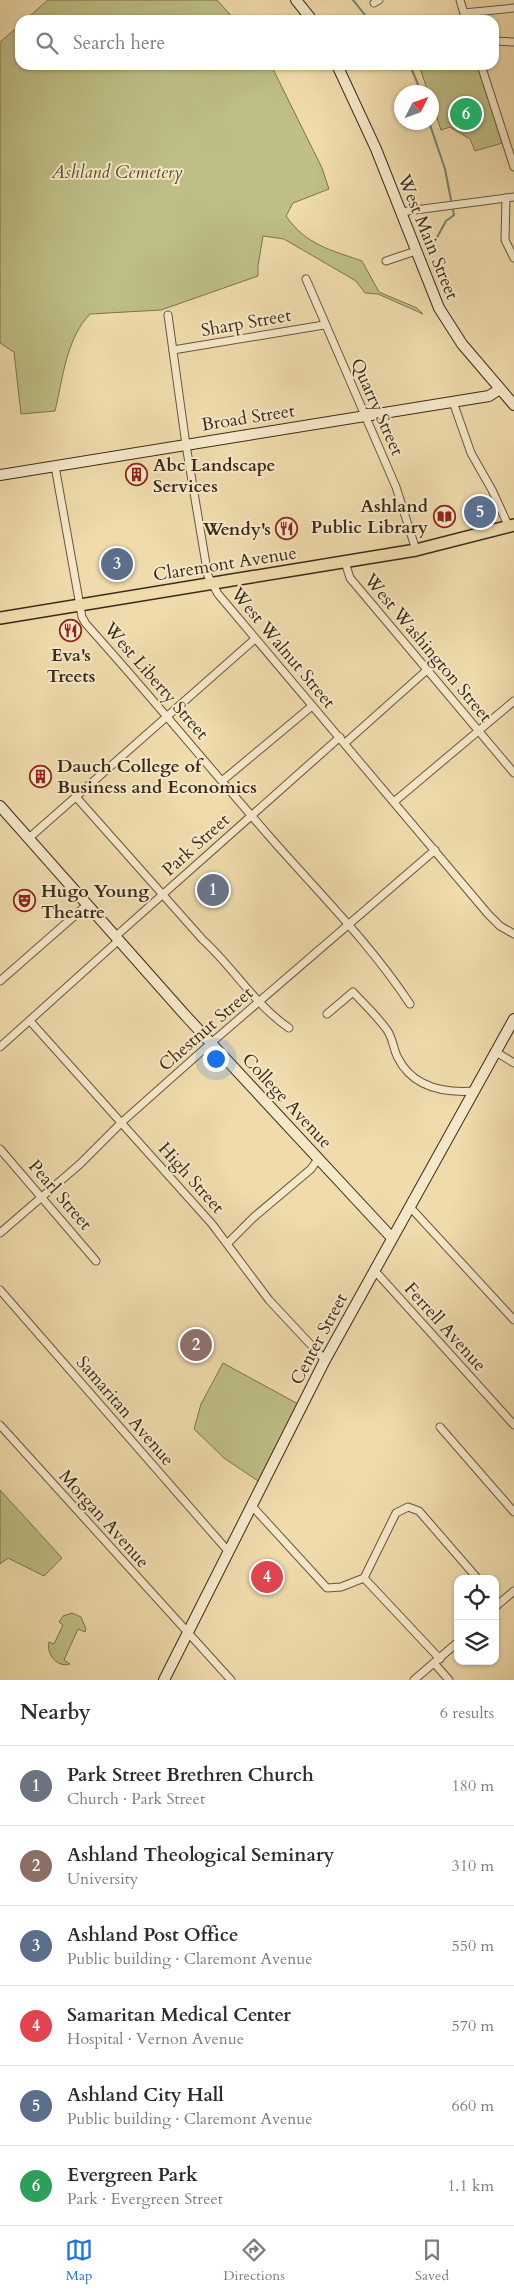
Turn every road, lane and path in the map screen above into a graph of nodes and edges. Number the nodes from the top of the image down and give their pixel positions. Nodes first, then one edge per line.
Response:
1 (296, 0) edge
2 (460, 0) edge
3 (514, 8) edge
4 (308, 15) edge
5 (465, 15) edge
6 (471, 15) edge
7 (499, 41) edge
8 (514, 42) edge
9 (339, 70) edge
10 (483, 70) edge
11 (514, 167) edge
12 (510, 198) edge
13 (400, 212) junction
14 (514, 225) edge
15 (505, 227) junction
16 (416, 251) junction
17 (514, 258) edge
18 (386, 261) dead end
19 (306, 278) dead end
20 (168, 314) dead end
21 (324, 325) junction
22 (173, 350) junction
23 (500, 389) junction
24 (453, 402) junction
25 (514, 405) edge
26 (364, 416) junction
27 (186, 445) junction
28 (55, 466) junction
29 (0, 474) edge
30 (511, 526) edge
31 (416, 550) junction
32 (345, 562) junction
33 (212, 583) junction
34 (80, 605) junction
35 (0, 618) edge
36 (255, 639) junction
37 (427, 670) junction
38 (514, 701) edge
39 (312, 706) junction
40 (168, 718) junction
41 (479, 731) junction
42 (342, 740) junction
43 (514, 773) edge
44 (222, 781) junction
45 (77, 798) junction
46 (394, 801) junction
47 (0, 806) edge
48 (252, 816) junction
49 (29, 838) junction
50 (435, 850) junction
51 (163, 894) junction
52 (88, 904) junction
53 (349, 924) junction
54 (514, 934) edge
55 (118, 938) junction
56 (0, 981) edge
57 (261, 1002) junction
58 (410, 1004) dead end
59 (327, 1014) dead end
60 (514, 1019) edge
61 (30, 1021) junction
62 (289, 1028) dead end
63 (211, 1043) junction
64 (0, 1047) edge
65 (496, 1052) junction
66 (514, 1063) edge
67 (474, 1091) junction
68 (122, 1122) junction
69 (0, 1149) edge
70 (318, 1159) junction
71 (42, 1196) junction
72 (410, 1207) junction
73 (0, 1233) edge
74 (392, 1238) junction
75 (228, 1243) junction
76 (96, 1261) dead end
77 (375, 1271) junction
78 (0, 1290) edge
79 (514, 1320) edge
80 (325, 1360) junction
81 (0, 1425) edge
82 (514, 1425) edge
83 (440, 1427) dead end
84 (251, 1506) junction
85 (514, 1512) edge
86 (228, 1551) junction
87 (475, 1575) edge
88 (364, 1578) junction
89 (514, 1590) edge
90 (499, 1601) edge
91 (187, 1631) junction
92 (454, 1646) edge
93 (437, 1661) junction
94 (164, 1680) edge
95 (231, 1680) edge
96 (414, 1680) edge
97 (449, 1680) edge

1 - 4 street
2 - 5 street
3 - 6 street
7 - 8 street
9 - 13 street, West Main Street
10 - 11 street
12 - 13 street
12 - 15 street
13 - 16 street, West Main Street
14 - 15 street
15 - 17 street
16 - 18 street
16 - 23 street, West Main Street
19 - 21 street, Quarry Street
20 - 22 street, West Walnut Street
21 - 22 street, Sharp Street
21 - 26 street, Quarry Street
22 - 27 street, West Walnut Street
23 - 24 street, Broad Street
23 - 25 street, West Main Street
24 - 26 street, Broad Street
24 - 30 street
26 - 27 street, Broad Street
26 - 31 street, Quarry Street
27 - 28 street, Broad Street
27 - 33 street, West Walnut Street
28 - 29 street, Broad Street
28 - 34 street, West Liberty Street
30 - 31 main road, Claremont Avenue
31 - 32 main road, Claremont Avenue
32 - 33 main road, Claremont Avenue
32 - 37 street, West Washington Street
33 - 34 main road, Claremont Avenue
33 - 36 street, West Walnut Street
34 - 35 main road, Claremont Avenue
34 - 40 street, West Liberty Street
36 - 39 street, West Walnut Street
36 - 40 street
37 - 41 street, West Washington Street
37 - 42 street, Park Street
38 - 41 street
39 - 42 street, West Walnut Street
39 - 44 street
40 - 44 street, West Liberty Street
40 - 45 street
41 - 43 street, West Washington Street
41 - 46 street
42 - 46 street, West Walnut Street
42 - 48 street, Park Street
44 - 48 street, West Liberty Street
45 - 49 street
45 - 51 street
46 - 50 street, West Walnut Street
47 - 49 street, College Avenue
48 - 51 street, Park Street
48 - 53 street, West Liberty Street
49 - 52 street, College Avenue
50 - 53 street, Chestnut Street
50 - 54 street, West Walnut Street
51 - 55 street, Park Street
51 - 57 street
52 - 55 street, College Avenue
52 - 56 street
53 - 57 street, Chestnut Street
53 - 58 street, West Liberty Street
55 - 61 street, Park Street
55 - 63 street, College Avenue
57 - 62 street
57 - 63 street, Chestnut Street
59 - 67 street
60 - 65 street, Center Street
61 - 64 street, Park Street
61 - 68 street, High Street
63 - 68 street, Chestnut Street
63 - 70 street, College Avenue
65 - 66 street
65 - 67 street, Center Street
67 - 72 street, Center Street
68 - 71 street, Chestnut Street
68 - 75 street, High Street
69 - 71 street, Pearl Street
70 - 74 street, College Avenue
70 - 75 street
71 - 73 street, Chestnut Street
71 - 76 street, Pearl Street
72 - 74 street, Center Street
72 - 79 street
74 - 77 street, Center Street
75 - 80 street, High Street
77 - 80 street, Center Street
77 - 82 street, Ferrell Avenue
78 - 86 street, Samaritan Avenue
80 - 84 street, Center Street
81 - 91 street, Morgan Avenue
83 - 85 street
84 - 86 street, Center Street
84 - 88 street
86 - 91 street, Center Street
87 - 88 street
88 - 93 street
89 - 90 street
91 - 94 street, Center Street
91 - 95 street, Morgan Avenue
92 - 93 street
93 - 96 street
93 - 97 street

